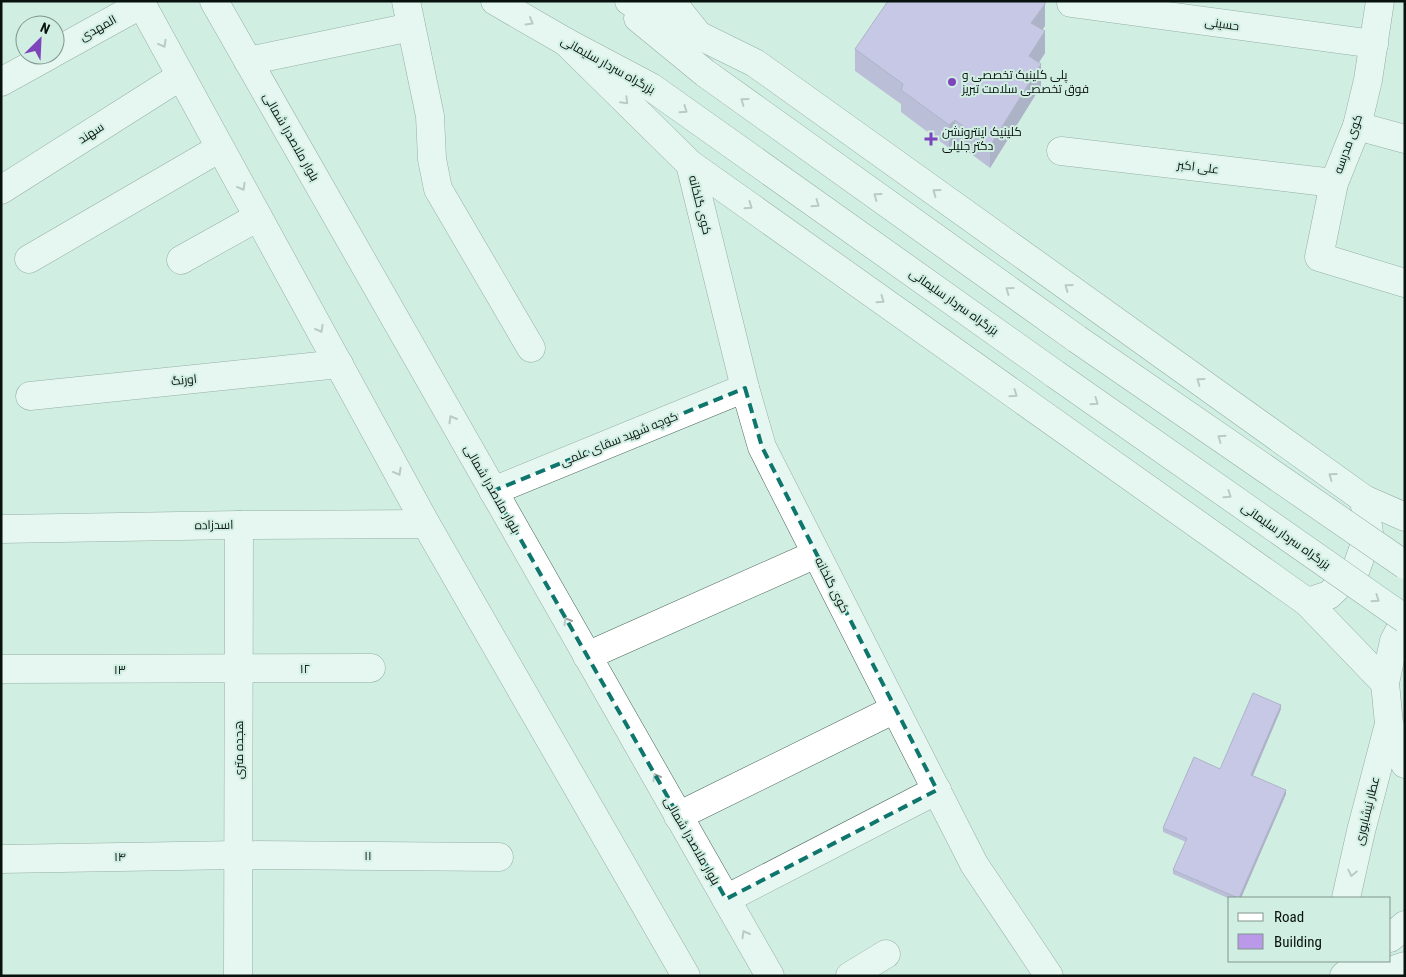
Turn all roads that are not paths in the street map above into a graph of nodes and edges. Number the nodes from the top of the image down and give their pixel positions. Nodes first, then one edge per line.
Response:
1 (214, 1) edge
2 (495, 1) edge
3 (617, 1) edge
4 (629, 1) edge
5 (671, 1) edge
6 (1380, 1) edge
7 (141, 3) edge
8 (1071, 3) dead end
9 (409, 14) edge
10 (700, 37) junction
11 (566, 42) junction
12 (1374, 44) junction
13 (65, 46) edge
14 (248, 61) junction
15 (32, 65) edge
16 (181, 76) junction
17 (1, 82) edge
18 (1357, 126) junction
19 (1405, 139) edge
20 (220, 148) junction
21 (1061, 151) dead end
22 (690, 164) junction
23 (1334, 183) junction
24 (1, 190) edge
25 (258, 217) junction
26 (28, 259) dead end
27 (181, 260) dead end
28 (1405, 283) edge
29 (532, 348) dead end
30 (339, 364) junction
31 (745, 388) junction
32 (30, 396) dead end
33 (493, 491) junction
34 (1364, 499) junction
35 (1405, 517) edge
36 (426, 524) junction
37 (239, 525) junction
38 (1, 529) edge
39 (816, 554) junction
40 (1405, 565) edge
41 (1307, 602) junction
42 (1405, 620) edge
43 (587, 656) junction
44 (371, 668) dead end
45 (1, 669) edge
46 (239, 670) junction
47 (1385, 683) junction
48 (895, 709) junction
49 (1389, 724) junction
50 (1405, 764) edge
51 (937, 790) junction
52 (678, 816) junction
53 (238, 855) junction
54 (499, 857) dead end
55 (1, 859) edge
56 (1346, 897) edge
57 (726, 900) junction
58 (1405, 925) edge
59 (1391, 937) edge
60 (886, 954) dead end
61 (1332, 962) edge
62 (1361, 962) edge
63 (1405, 966) edge
64 (238, 976) edge
65 (686, 976) edge
66 (770, 976) edge
67 (850, 976) edge
68 (1049, 976) edge
69 (1329, 976) edge
70 (1344, 976) edge
71 (1374, 976) edge

1 - 14 main road, بلوار ملاصدرا شمالی
2 -> 11 main road, بزرگراه سردار سلیمانی
40 -> 3 main road, bridge
4 - 10 main road
5 - 10 main road
6 - 12 main road, کوی مدرسه
7 - 13 main road, المهدی
7 -> 16 main road
8 - 12 main road, حسینی
9 - 14 main road
9 - 29 main road
34 -> 10 main road
11 -> 22 main road
11 -> 42 main road, بزرگراه سردار سلیمانی, bridge
12 - 18 main road, کوی مدرسه
33 -> 14 main road, بلوار ملاصدرا شمالی
15 - 17 main road
16 - 20 main road
16 - 24 main road, سهند
18 - 19 main road
18 - 23 main road, کوی مدرسه
20 -> 25 main road
20 - 26 main road
21 - 23 main road, علی اکبر
22 - 31 main road, کوی گلخانه
22 -> 41 main road
23 - 28 main road, کوی مدرسه
25 - 27 main road
25 -> 30 main road
30 - 32 main road, اورنگ
30 -> 36 main road
31 - 33 main road, کوچه شهید سقای علمی
31 - 39 main road, کوی گلخانه
43 -> 33 main road, بلوار ملاصدرا شمالی
34 - 35 main road
34 - 41 main road
36 - 37 main road, اسدزاده
36 - 65 main road
37 - 38 main road, اسدزاده
37 - 46 main road, هجده متری
39 - 43 main road
39 - 48 main road, کوی گلخانه
41 - 47 main road
42 - 47 main road
52 -> 43 main road, بلوار ملاصدرا شمالی
44 - 46 main road, ۱۲
45 - 46 main road, ۱۳
46 - 53 main road, هجده متری
47 - 49 main road
48 - 51 main road, کوی گلخانه
48 - 52 main road
49 - 50 main road
49 -> 56 main road, عطار نیشابوری
51 - 57 main road
51 - 68 main road, کوی گلخانه
52 - 57 main road, بلوار ملاصدرا شمالی
53 - 54 main road, ۱۱
53 - 55 main road, ۱۴
53 - 64 main road, هجده متری
66 -> 57 main road, بلوار ملاصدرا شمالی
58 - 59 main road
60 - 67 main road
61 - 69 main road
62 - 70 main road
63 - 71 main road

